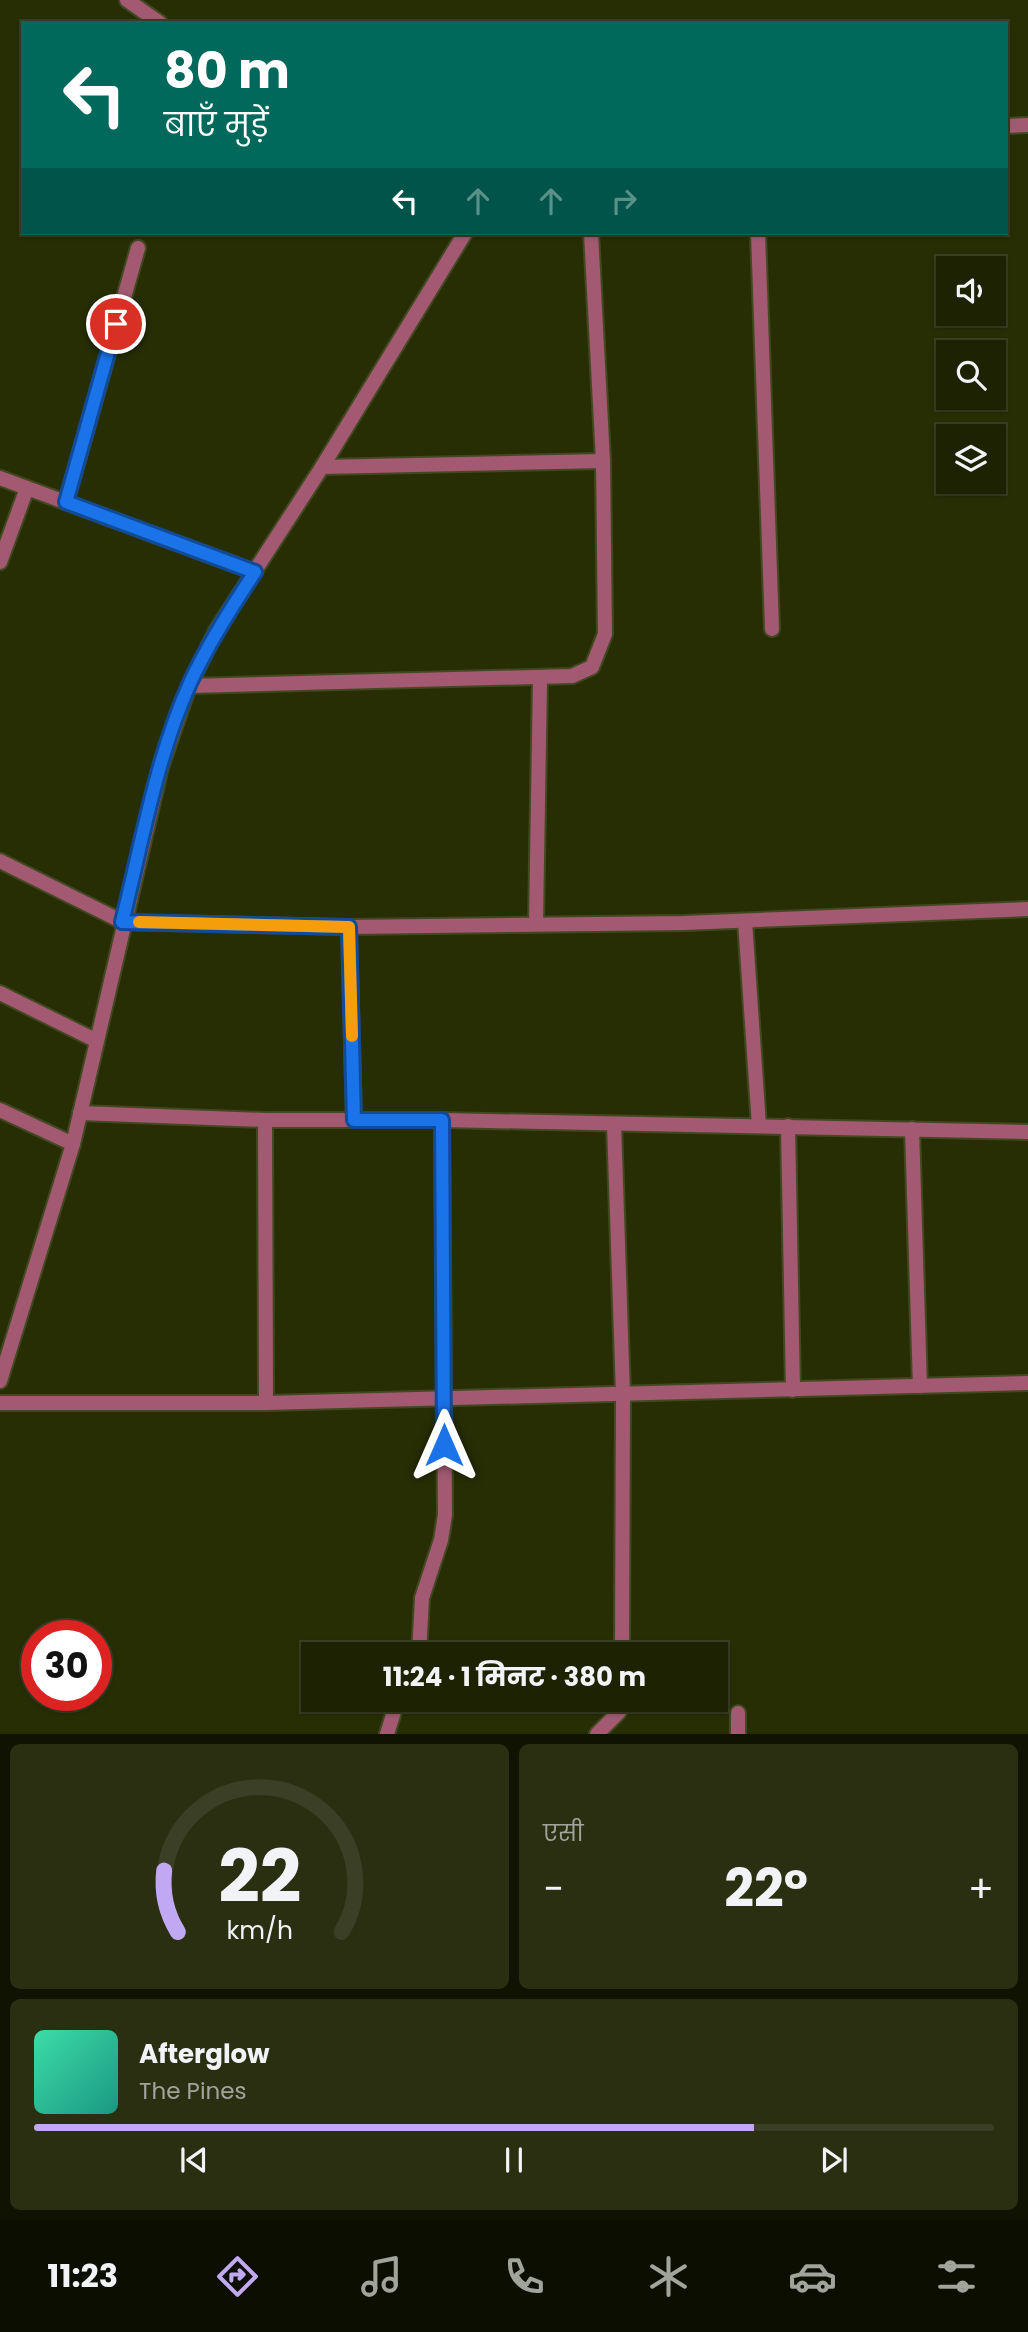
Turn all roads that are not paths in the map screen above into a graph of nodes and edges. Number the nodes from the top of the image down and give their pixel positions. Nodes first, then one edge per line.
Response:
1 (127, 0) edge
2 (157, 21) edge
3 (1028, 125) edge
4 (1008, 126) edge
5 (464, 235) edge
6 (591, 235) edge
7 (758, 235) edge
8 (138, 248) dead end
9 (603, 461) junction
10 (322, 467) junction
11 (0, 478) edge
12 (27, 488) junction
13 (66, 502) junction
14 (0, 562) edge
15 (255, 572) junction
16 (772, 629) dead end
17 (540, 677) junction
18 (189, 686) junction
19 (0, 861) edge
20 (1028, 909) edge
21 (745, 921) junction
22 (122, 922) junction
23 (537, 924) junction
24 (349, 927) junction
25 (0, 993) edge
26 (97, 1041) junction
27 (0, 1110) edge
28 (80, 1113) junction
29 (354, 1120) junction
30 (442, 1120) junction
31 (265, 1121) junction
32 (614, 1124) junction
33 (759, 1126) junction
34 (788, 1126) junction
35 (912, 1129) junction
36 (1028, 1132) edge
37 (73, 1144) junction
38 (0, 1381) edge
39 (1028, 1383) edge
40 (920, 1387) junction
41 (793, 1390) junction
42 (624, 1395) junction
43 (444, 1398) junction
44 (0, 1402) edge
45 (266, 1403) junction
46 (420, 1642) edge
47 (622, 1642) edge
48 (394, 1712) edge
49 (619, 1712) edge
50 (738, 1713) dead end
51 (387, 1734) edge
52 (597, 1734) edge
53 (738, 1734) edge

1 - 2 street
3 - 4 street
5 - 10 street
6 - 9 street
7 - 16 street
8 - 13 street
9 - 10 street
9 - 17 street
10 - 15 street
11 - 12 street
12 - 13 street
12 - 14 street
13 - 15 street
15 - 18 street
17 - 18 street
17 - 23 street
18 - 22 street
19 - 22 street
20 - 21 street
21 - 23 street
21 - 33 street
22 - 24 street
22 - 26 street
23 - 24 street
24 - 29 street
25 - 26 street
26 - 28 street
27 - 37 street
28 - 31 street
28 - 37 street
29 - 30 street
29 - 31 street
30 - 32 street
30 - 43 street
31 - 45 street
32 - 33 street
32 - 42 street
33 - 34 street
34 - 35 street
34 - 41 street
35 - 36 street
35 - 40 street
37 - 38 street
39 - 40 street
40 - 41 street
41 - 42 street
42 - 43 street
42 - 47 street
43 - 45 street
43 - 46 street
44 - 45 street
48 - 51 street
49 - 52 street
50 - 53 street

